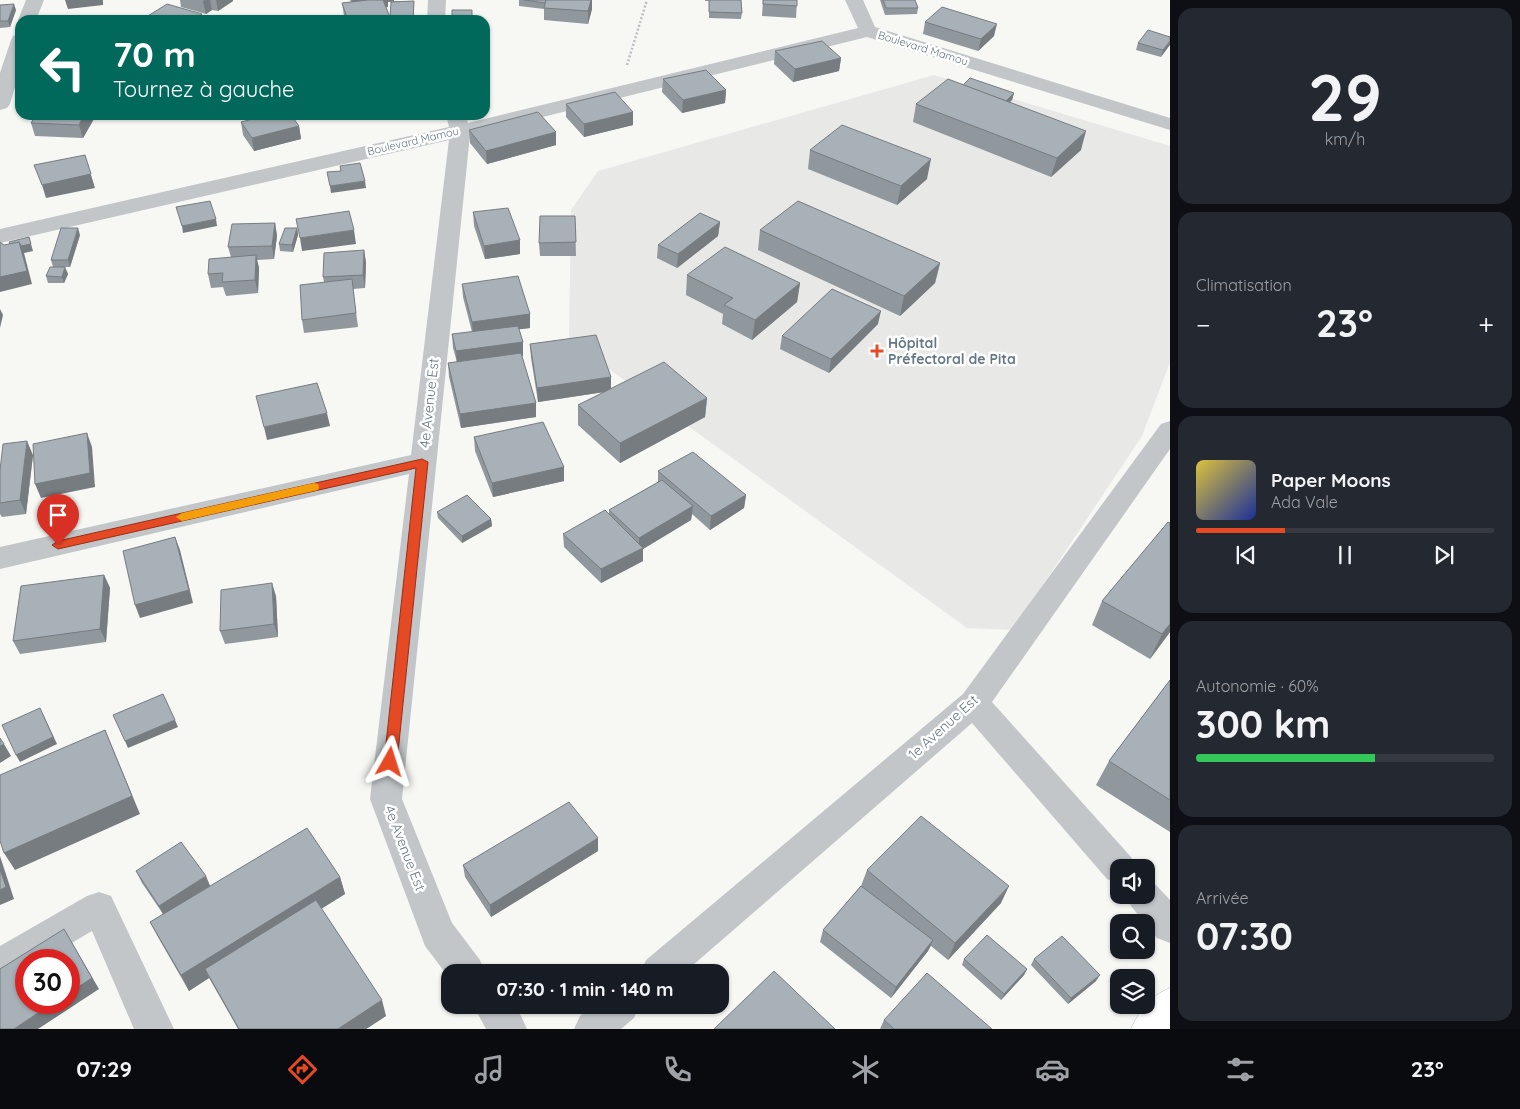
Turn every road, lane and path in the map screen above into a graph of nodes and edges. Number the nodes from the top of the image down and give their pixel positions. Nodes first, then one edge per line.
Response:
1 (35, 0) edge
2 (437, 0) edge
3 (647, 0) edge
4 (854, 0) edge
5 (29, 15) edge
6 (436, 15) edge
7 (868, 31) junction
8 (15, 38) edge
9 (618, 92) junction
10 (0, 104) edge
11 (490, 117) edge
12 (473, 120) edge
13 (458, 123) edge
14 (1170, 124) edge
15 (0, 236) edge
16 (1170, 430) edge
17 (422, 462) junction
18 (0, 558) edge
19 (974, 703) junction
20 (1111, 859) edge
21 (1151, 904) edge
22 (1170, 926) edge
23 (461, 964) edge
24 (668, 964) edge
25 (0, 966) edge
26 (1170, 1006) edge
27 (497, 1014) edge
28 (610, 1014) edge
29 (155, 1029) edge
30 (508, 1029) edge
31 (593, 1029) edge
32 (1150, 1029) edge

1 - 5 street
2 - 6 street
3 - 9 path
4 - 7 street
7 - 9 street, Boulevard Mamou
7 - 14 street, Boulevard Mamou
8 - 10 street
9 - 11 street, Boulevard Mamou
12 - 13 street, Boulevard Mamou
13 - 15 street, Boulevard Mamou
13 - 17 street, 4e Avenue Est
16 - 19 street, 1e Avenue Est
17 - 18 street
17 - 23 street, 4e Avenue Est
19 - 20 street
19 - 24 street, 1e Avenue Est
21 - 22 street
25 - 29 street
26 - 32 highway
27 - 30 street
28 - 31 street

